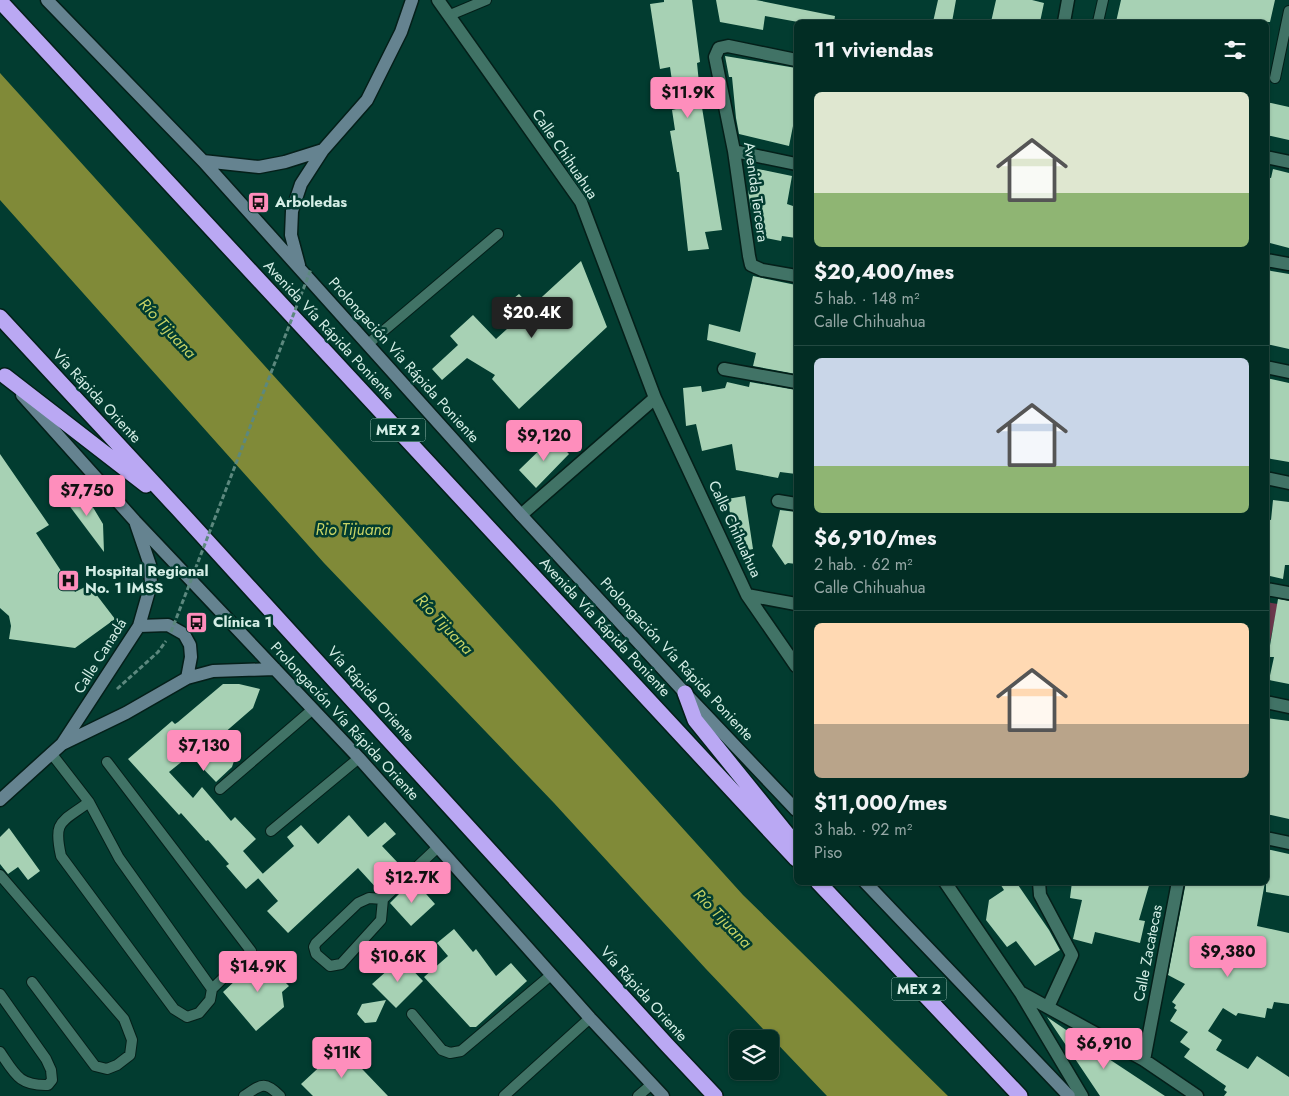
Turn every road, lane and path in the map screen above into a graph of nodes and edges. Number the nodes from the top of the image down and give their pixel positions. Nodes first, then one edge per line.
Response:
1 (47, 0) edge
2 (412, 0) edge
3 (438, 0) edge
4 (486, 0) edge
5 (1068, 0) edge
6 (1103, 0) edge
7 (0, 1) edge
8 (1289, 11) edge
9 (450, 15) junction
10 (1064, 20) edge
11 (1098, 20) edge
12 (794, 60) edge
13 (1275, 78) dead end
14 (323, 150) junction
15 (734, 151) junction
16 (1269, 158) edge
17 (203, 161) junction
18 (1289, 162) edge
19 (794, 164) edge
20 (498, 234) dead end
21 (1269, 261) edge
22 (1289, 264) edge
23 (305, 268) junction
24 (794, 276) edge
25 (0, 317) edge
26 (368, 344) junction
27 (724, 368) dead end
28 (1269, 368) edge
29 (1289, 372) edge
30 (2, 373) edge
31 (794, 382) edge
32 (655, 398) junction
33 (1269, 479) edge
34 (1289, 483) edge
35 (778, 500) dead end
36 (794, 504) edge
37 (177, 508) junction
38 (521, 515) junction
39 (135, 521) junction
40 (1269, 590) edge
41 (1289, 593) edge
42 (747, 595) junction
43 (794, 604) edge
44 (139, 626) junction
45 (794, 663) edge
46 (275, 669) junction
47 (187, 678) junction
48 (114, 693) dead end
49 (685, 693) junction
50 (1269, 703) edge
51 (1289, 706) edge
52 (313, 709) junction
53 (62, 744) junction
54 (51, 753) junction
55 (359, 758) junction
56 (107, 762) dead end
57 (220, 789) dead end
58 (0, 800) edge
59 (88, 802) junction
60 (794, 808) edge
61 (271, 831) dead end
62 (1269, 839) edge
63 (794, 843) edge
64 (1289, 843) edge
65 (438, 847) junction
66 (794, 857) edge
67 (0, 875) edge
68 (821, 885) edge
69 (868, 885) edge
70 (947, 885) edge
71 (1039, 885) edge
72 (1177, 885) edge
73 (383, 899) junction
74 (551, 974) junction
75 (32, 982) dead end
76 (212, 989) junction
77 (1020, 992) junction
78 (0, 994) edge
79 (1048, 1007) junction
80 (412, 1014) dead end
81 (590, 1018) junction
82 (667, 1046) junction
83 (0, 1052) edge
84 (1144, 1060) junction
85 (652, 1084) junction
86 (244, 1096) edge
87 (280, 1096) edge
88 (504, 1096) edge
89 (638, 1096) edge
90 (663, 1096) edge
91 (702, 1096) edge
92 (715, 1096) edge
93 (1020, 1096) edge
94 (1069, 1096) edge
95 (1082, 1096) edge
96 (1197, 1096) edge

1 - 17 main road, Prolongación Vía Rápida Poniente
2 - 14 main road
3 - 9 street, Calle Chihuahua
4 - 9 lane
5 - 10 street
6 - 11 lane
7 - 66 highway, Avenida Vía Rápida Poniente / MEX 2
8 - 13 lane
9 - 32 street, Calle Chihuahua
12 - 15 street, Avenida Tercera
14 - 17 main road
14 - 23 main road
15 - 19 street
15 - 24 street, Avenida Tercera
16 - 18 street
17 - 23 main road, Prolongación Vía Rápida Poniente
20 - 26 lane
21 - 22 street
23 - 26 main road, Prolongación Vía Rápida Poniente
23 - 48 path, bridge
25 - 37 highway, Vía Rápida Oriente
26 - 38 main road, Prolongación Vía Rápida Poniente
27 - 31 street
28 - 29 street
30 - 37 highway
30 - 39 main road, Prolongación Vía Rápida Oriente
32 - 38 street
32 - 42 street, Calle Chihuahua
33 - 34 street
35 - 36 street
37 - 82 highway, Vía Rápida Oriente
38 - 49 main road, Prolongación Vía Rápida Poniente
39 - 44 main road, Calle Canadá
39 - 46 main road, Prolongación Vía Rápida Oriente
40 - 41 street
42 - 43 street
42 - 45 street, Calle Chihuahua
44 - 47 main road
44 - 53 main road, Calle Canadá
46 - 47 main road, Calle Canadá
46 - 52 main road, Prolongación Vía Rápida Oriente
47 - 53 main road, Calle Canadá
49 - 60 main road, Prolongación Vía Rápida Poniente
49 - 63 highway
50 - 51 street
52 - 55 main road, Prolongación Vía Rápida Oriente
52 - 57 lane
53 - 54 main road, Calle Canadá
54 - 58 main road, Calle Canadá
54 - 59 lane
55 - 61 lane
55 - 65 main road, Prolongación Vía Rápida Oriente
56 - 76 lane
59 - 76 lane
59 - 76 lane
62 - 64 street
65 - 73 lane
65 - 74 main road, Prolongación Vía Rápida Oriente
67 - 75 lane
68 - 93 highway, MEX 2
69 - 94 main road
70 - 77 street
71 - 79 street
72 - 84 street, Calle Zacatecas
73 - 73 lane
74 - 80 lane
74 - 81 main road, Prolongación Vía Rápida Oriente
77 - 79 street
77 - 95 street
78 - 83 lane
79 - 84 street
81 - 85 main road, Prolongación Vía Rápida Oriente
81 - 88 lane
82 - 91 highway
82 - 92 highway, Vía Rápida Oriente
84 - 96 street
85 - 89 lane
85 - 90 main road, Prolongación Vía Rápida Oriente
86 - 87 lane

